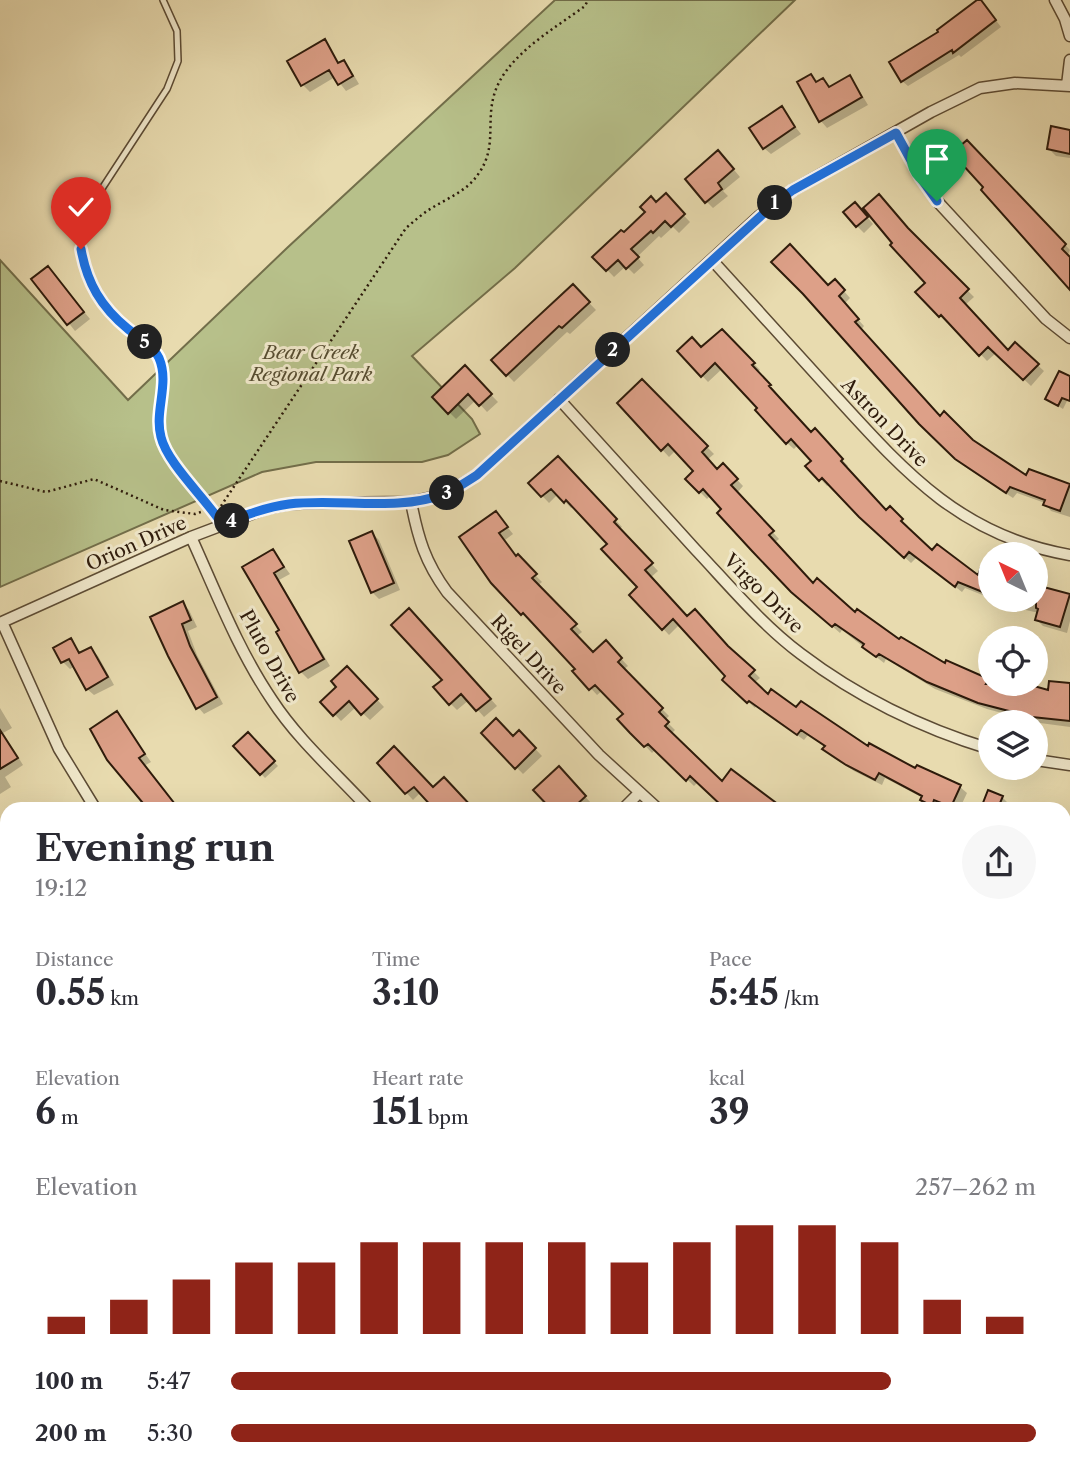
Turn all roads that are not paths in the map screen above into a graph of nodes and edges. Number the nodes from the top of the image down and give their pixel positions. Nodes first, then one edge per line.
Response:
1 (163, 0) edge
2 (1055, 0) edge
3 (1070, 36) edge
4 (1070, 60) edge
5 (1069, 86) edge
6 (896, 133) junction
7 (712, 260) junction
8 (1070, 338) edge
9 (559, 399) junction
10 (411, 502) junction
11 (222, 524) junction
12 (191, 537) junction
13 (1070, 555) edge
14 (1, 622) edge
15 (978, 745) edge
16 (1048, 762) edge
17 (1070, 765) edge
18 (639, 793) junction
19 (91, 802) edge
20 (362, 802) edge
21 (630, 802) edge
22 (650, 802) edge

1 - 11 lane
2 - 3 street
4 - 5 street
5 - 6 street, Orion Drive
6 - 7 street, Orion Drive
6 - 8 street
7 - 9 street, Orion Drive
7 - 13 street, Astron Drive
9 - 10 street, Orion Drive
9 - 15 street, Virgo Drive
10 - 11 street, Orion Drive
10 - 18 street, Rigel Drive
11 - 12 street, Orion Drive
12 - 14 street, Orion Drive
12 - 20 street, Pluto Drive
14 - 19 street
16 - 17 street
18 - 21 street
18 - 22 street, Rigel Drive

